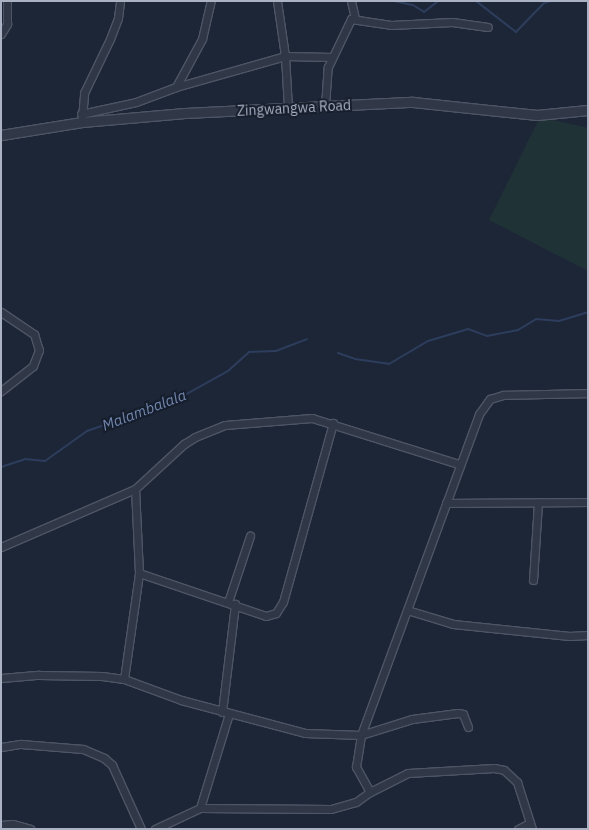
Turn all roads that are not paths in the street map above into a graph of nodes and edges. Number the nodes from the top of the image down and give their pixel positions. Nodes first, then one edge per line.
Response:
1 (7, 1) edge
2 (120, 1) edge
3 (210, 1) edge
4 (277, 1) edge
5 (351, 1) edge
6 (355, 18) junction
7 (488, 27) dead end
8 (1, 34) edge
9 (285, 56) junction
10 (332, 57) junction
11 (176, 87) junction
12 (325, 106) junction
13 (288, 108) junction
14 (588, 110) edge
15 (82, 118) junction
16 (1, 135) edge
17 (1, 312) edge
18 (1, 391) edge
19 (588, 393) edge
20 (332, 423) junction
21 (459, 464) junction
22 (135, 489) junction
23 (538, 502) junction
24 (588, 502) edge
25 (446, 503) junction
26 (250, 536) dead end
27 (1, 547) edge
28 (139, 573) junction
29 (533, 580) dead end
30 (232, 603) junction
31 (407, 610) junction
32 (588, 635) edge
33 (1, 678) edge
34 (124, 679) junction
35 (225, 713) junction
36 (468, 727) dead end
37 (361, 735) junction
38 (1, 747) edge
39 (370, 792) junction
40 (200, 808) junction
41 (1, 825) edge
42 (531, 826) edge
43 (30, 829) edge
44 (142, 829) edge
45 (155, 829) edge
46 (518, 829) edge

1 - 8 street
2 - 15 street
3 - 11 street
4 - 9 street
5 - 6 street
6 - 7 street
6 - 10 street
9 - 10 street
9 - 11 street
9 - 13 street
10 - 12 street
11 - 15 street
12 - 13 street, Zingwangwa Road
12 - 14 street, Zingwangwa Road
13 - 15 street, Zingwangwa Road
15 - 16 street, Zingwangwa Road
17 - 18 street
19 - 21 street
20 - 21 street
20 - 22 street
20 - 30 street
21 - 25 street
22 - 27 street
22 - 28 street
23 - 24 street
23 - 25 street
23 - 29 street
25 - 31 street
26 - 30 street
28 - 30 street
28 - 34 street
30 - 35 street
31 - 32 street
31 - 37 street
33 - 34 street
34 - 35 street
35 - 37 street
35 - 40 street
36 - 37 street
37 - 39 street
38 - 44 street
39 - 40 street
39 - 42 street
40 - 45 street
41 - 43 street
42 - 46 street

